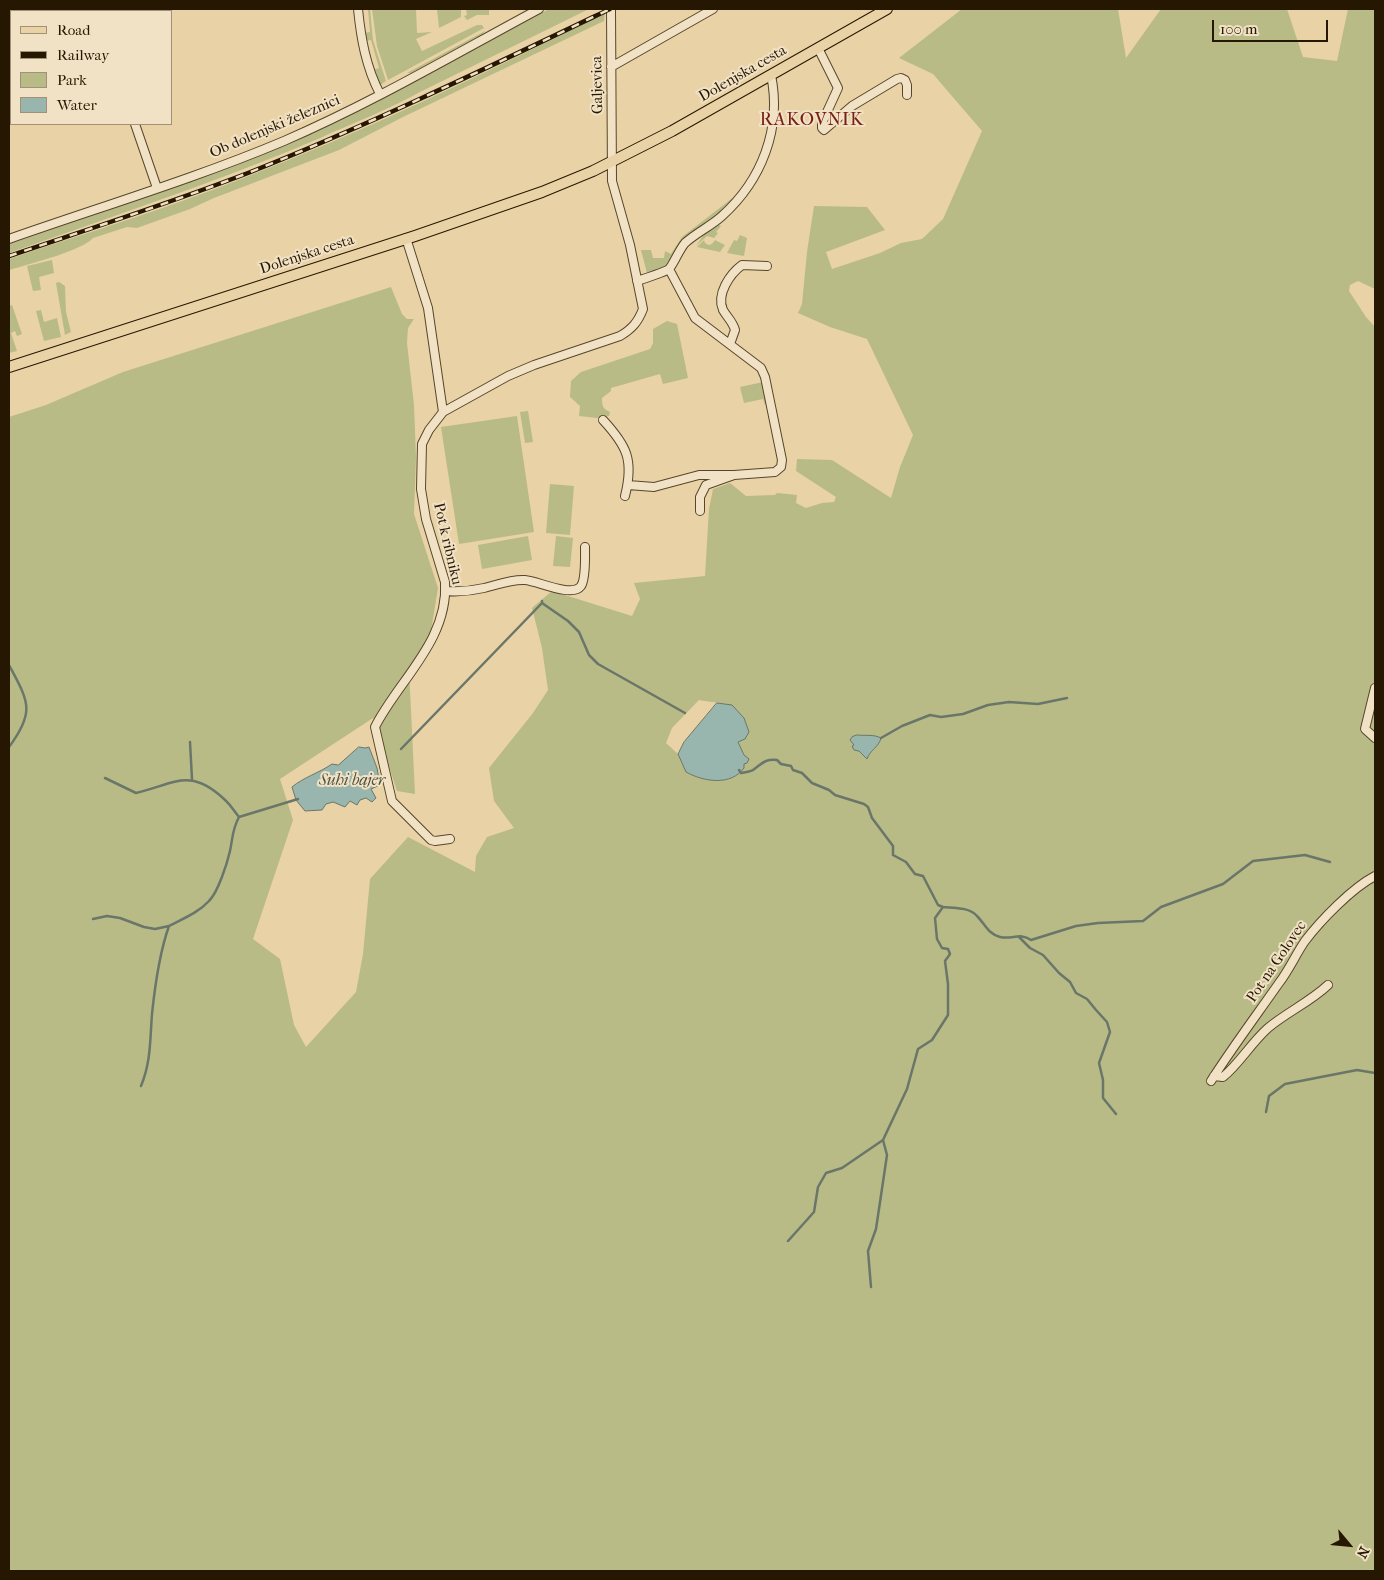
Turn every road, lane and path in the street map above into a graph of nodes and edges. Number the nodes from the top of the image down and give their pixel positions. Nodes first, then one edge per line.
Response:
1 (358, 9) edge
2 (539, 9) edge
3 (611, 9) edge
4 (712, 9) edge
5 (887, 9) edge
6 (818, 48) junction
7 (611, 67) junction
8 (771, 75) junction
9 (380, 94) junction
10 (907, 96) dead end
11 (135, 125) edge
12 (612, 161) junction
13 (157, 188) junction
14 (406, 238) junction
15 (9, 239) edge
16 (767, 266) dead end
17 (669, 268) junction
18 (637, 281) junction
19 (730, 344) junction
20 (9, 367) edge
21 (443, 412) junction
22 (603, 420) dead end
23 (734, 475) junction
24 (628, 485) junction
25 (625, 496) dead end
26 (700, 511) dead end
27 (585, 547) dead end
28 (445, 591) junction
29 (1375, 688) edge
30 (1375, 738) edge
31 (450, 838) dead end
32 (1375, 876) edge
33 (1328, 985) dead end

1 - 9 street
2 - 9 street, Ob dolenjski železnici
3 - 7 street, Galjevica
4 - 7 street
5 - 6 main road, Dolenjska cesta
6 - 8 main road, Dolenjska cesta
6 - 10 street
7 - 12 street, Galjevica
8 - 12 main road, Dolenjska cesta
8 - 17 street
9 - 13 street, Ob dolenjski železnici
11 - 13 street
12 - 14 main road, Dolenjska cesta
12 - 18 street
13 - 15 street, Ob dolenjski železnici
14 - 20 main road, Dolenjska cesta
14 - 21 street
16 - 19 street
17 - 18 street
17 - 19 street
18 - 21 street
19 - 23 street
21 - 28 street, Pot k ribniku
22 - 24 street
23 - 24 street
23 - 26 street
24 - 25 street
27 - 28 street
28 - 31 street, Pot k ribniku
29 - 30 street
32 - 33 street, Pot na Golovec

